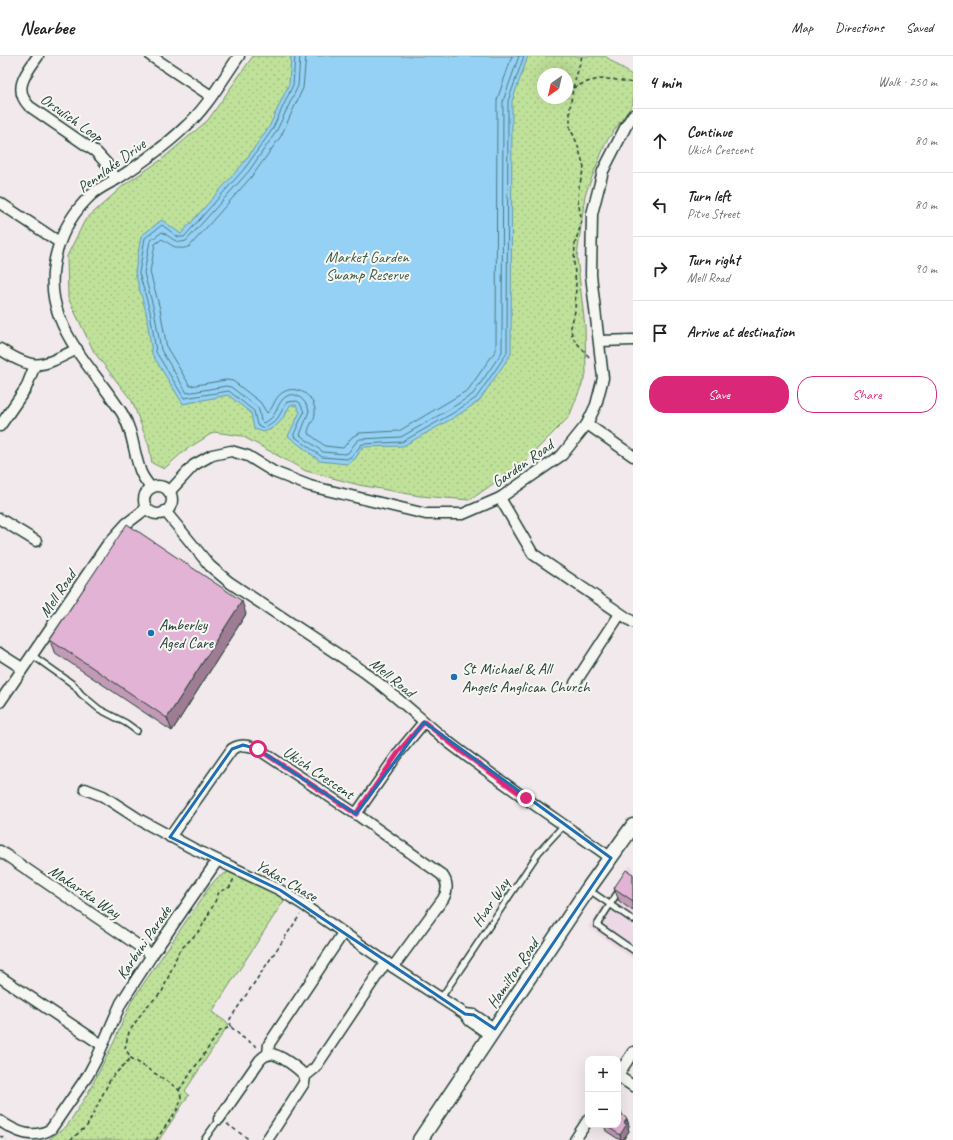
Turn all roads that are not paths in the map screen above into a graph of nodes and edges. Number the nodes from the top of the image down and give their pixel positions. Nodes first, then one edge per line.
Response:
1 (38, 56) edge
2 (151, 56) edge
3 (239, 56) edge
4 (211, 96) junction
5 (633, 115) edge
6 (116, 179) junction
7 (0, 203) edge
8 (59, 242) junction
9 (633, 340) edge
10 (600, 341) junction
11 (0, 348) edge
12 (77, 349) junction
13 (35, 365) junction
14 (587, 424) junction
15 (0, 426) edge
16 (633, 456) edge
17 (151, 488) junction
18 (169, 492) junction
19 (500, 498) junction
20 (147, 508) junction
21 (165, 512) junction
22 (0, 519) edge
23 (36, 541) dead end
24 (620, 614) junction
25 (633, 622) edge
26 (0, 654) edge
27 (32, 655) junction
28 (22, 668) junction
29 (575, 683) dead end
30 (0, 702) edge
31 (424, 722) junction
32 (136, 731) dead end
33 (85, 789) dead end
34 (356, 814) junction
35 (564, 825) junction
36 (633, 826) edge
37 (170, 837) junction
38 (0, 851) edge
39 (611, 858) junction
40 (217, 861) junction
41 (623, 885) edge
42 (588, 890) junction
43 (610, 904) junction
44 (633, 920) edge
45 (343, 933) junction
46 (633, 950) edge
47 (152, 955) junction
48 (390, 965) junction
49 (0, 978) edge
50 (441, 998) junction
51 (493, 1032) junction
52 (102, 1045) junction
53 (633, 1052) edge
54 (267, 1055) junction
55 (621, 1070) edge
56 (304, 1076) junction
57 (621, 1077) edge
58 (633, 1086) edge
59 (218, 1119) joint
60 (0, 1121) edge
61 (585, 1125) edge
62 (204, 1140) edge
63 (267, 1140) edge
64 (420, 1140) edge
65 (575, 1140) edge

1 - 6 street, Orsulich Loop
2 - 4 street
3 - 4 street, Pennlake Drive
4 - 6 street, Pennlake Drive
5 - 10 street, Garden Road
6 - 8 street, Pennlake Drive
7 - 8 street
8 - 12 street, Pennlake Drive
9 - 10 street
10 - 14 street, Garden Road
11 - 13 street
12 - 13 street
12 - 17 street, Pennlake Drive
13 - 15 street
14 - 16 street
14 - 19 street, Garden Road
17 - 18 street
17 - 20 street
18 - 19 street, Garden Road
18 - 21 street
19 - 24 street
20 - 21 street
20 - 27 street, Mell Road
21 - 31 street, Mell Road
22 - 23 street
24 - 25 street
24 - 29 street
26 - 28 street
27 - 28 street, Mell Road
27 - 32 lane
28 - 30 street, Mell Road
31 - 34 street
31 - 35 street, Mell Road
33 - 37 street, Yakas Chase
34 - 37 street, Ukich Crescent
34 - 48 street, Ukich Crescent
35 - 39 street, Mell Road
35 - 50 lane, Hvar Way
36 - 39 main road, Hamilton Road
37 - 40 street, Yakas Chase
38 - 47 street, Makarska Way
39 - 42 main road, Hamilton Road
40 - 45 street, Yakas Chase
40 - 47 street, Karbuni Parade
41 - 43 lane
42 - 43 lane
42 - 51 main road, Hamilton Road
43 - 44 lane
43 - 46 lane
45 - 48 street, Yakas Chase
45 - 54 street
47 - 52 street, Karbuni Parade
48 - 50 street, Yakas Chase
48 - 56 street, Ukich Crescent
49 - 52 street
50 - 51 street, Yakas Chase
51 - 64 main road, Hamilton Road
52 - 60 street, Karbuni Parade
53 - 55 street
54 - 56 street
54 - 59 street
56 - 63 street
57 - 58 street
59 - 62 lane
61 - 65 street

